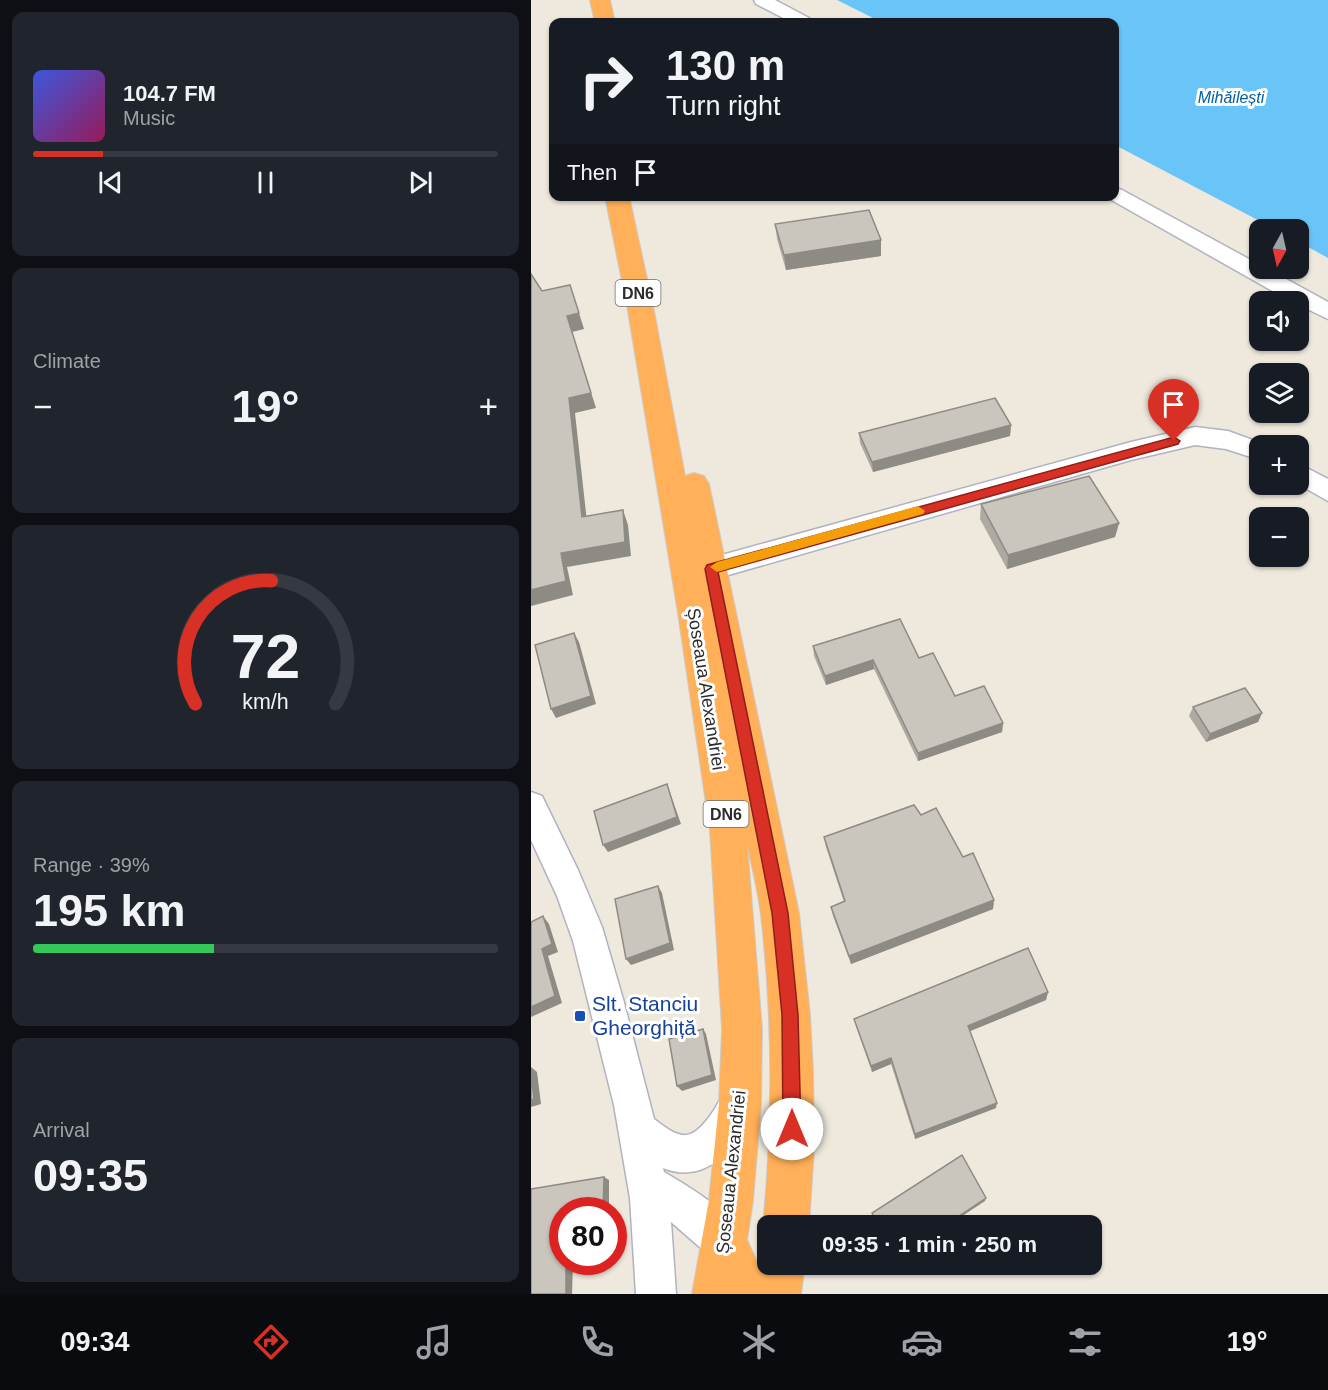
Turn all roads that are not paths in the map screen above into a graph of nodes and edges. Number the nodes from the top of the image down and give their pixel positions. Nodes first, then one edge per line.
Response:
1 (583, 0) edge
2 (600, 0) edge
3 (762, 0) edge
4 (586, 18) edge
5 (604, 18) edge
6 (796, 18) edge
7 (1119, 196) edge
8 (618, 201) edge
9 (640, 201) edge
10 (1328, 312) edge
11 (1249, 447) edge
12 (1309, 479) edge
13 (1328, 491) edge
14 (711, 569) junction
15 (531, 806) edge
16 (739, 1104) junction
17 (639, 1131) junction
18 (649, 1185) junction
19 (787, 1215) edge
20 (725, 1243) junction
21 (781, 1275) edge
22 (656, 1294) edge
23 (715, 1294) edge
24 (745, 1294) edge
25 (778, 1294) edge

1 - 4 highway
2 - 5 highway
3 - 6 street
7 - 10 street
8 - 16 highway, Șoseaua Alexandriei / DN6
9 - 14 highway, Șoseaua Alexandriei / DN6
11 - 14 street
12 - 13 street
14 - 19 highway, Șoseaua Alexandriei / DN6
15 - 17 street
16 - 17 street
16 - 20 highway, Șoseaua Alexandriei / DN6
17 - 18 street
18 - 20 street
18 - 22 street
20 - 23 highway, Șoseaua Alexandriei / DN6
20 - 24 highway
21 - 25 highway

